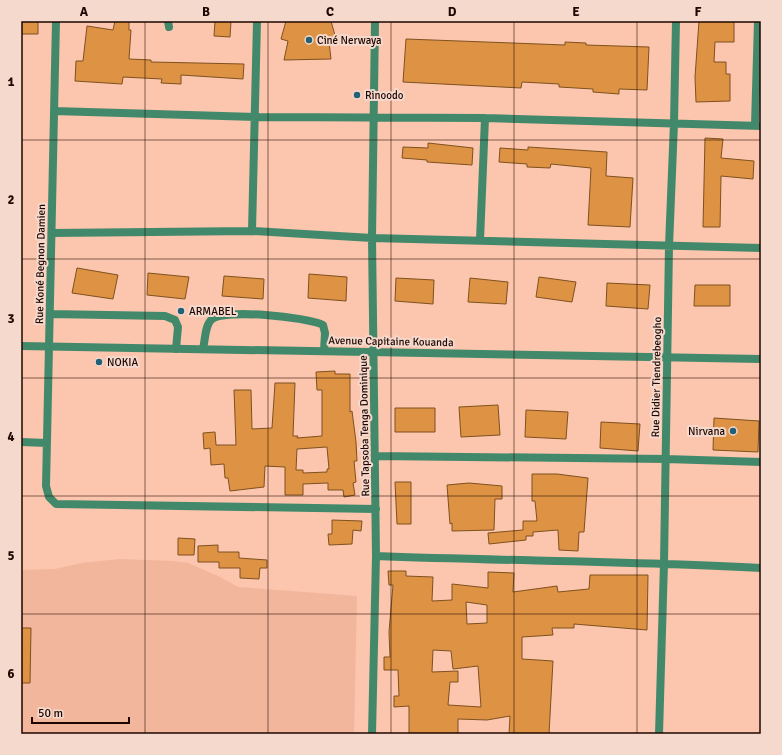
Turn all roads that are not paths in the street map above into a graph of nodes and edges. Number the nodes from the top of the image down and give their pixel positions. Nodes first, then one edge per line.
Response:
1 (56, 21) edge
2 (257, 21) edge
3 (376, 21) edge
4 (676, 21) edge
5 (758, 21) edge
6 (54, 111) junction
7 (256, 117) junction
8 (372, 118) junction
9 (485, 118) junction
10 (674, 123) junction
11 (758, 126) edge
12 (252, 231) junction
13 (52, 233) junction
14 (372, 238) junction
15 (480, 240) junction
16 (669, 246) junction
17 (761, 248) edge
18 (50, 314) junction
19 (21, 346) edge
20 (49, 347) junction
21 (176, 349) junction
22 (203, 349) junction
23 (324, 351) junction
24 (374, 352) junction
25 (667, 358) junction
26 (761, 359) edge
27 (21, 442) edge
28 (47, 443) junction
29 (376, 456) junction
30 (666, 459) junction
31 (761, 462) edge
32 (376, 509) junction
33 (376, 556) junction
34 (664, 562) junction
35 (761, 568) edge
36 (372, 734) edge
37 (659, 734) edge

1 - 6 street, Rue Koné Begnon Damien
2 - 7 street
3 - 8 street, Rue Tapsoba Tenga Dominique
4 - 10 street, Rue Didier Tiendrebeogho
5 - 11 street
6 - 7 street
6 - 13 street, Rue Koné Begnon Damien
7 - 8 street
7 - 12 street
8 - 9 street
8 - 14 street, Rue Tapsoba Tenga Dominique
9 - 10 street
9 - 15 street
10 - 11 street
10 - 16 street, Rue Didier Tiendrebeogho
12 - 13 street
12 - 14 street
13 - 18 street, Rue Koné Begnon Damien
14 - 15 street
14 - 24 street, Rue Tapsoba Tenga Dominique
15 - 16 street
16 - 17 street
16 - 25 street, Rue Didier Tiendrebeogho
18 - 20 street, Rue Koné Begnon Damien
18 - 21 street
19 - 20 street, Avenue Capitaine Kouanda
20 - 21 street, Avenue Capitaine Kouanda
20 - 28 street, Rue Koné Begnon Damien
21 - 22 street, Avenue Capitaine Kouanda
22 - 23 street, Avenue Capitaine Kouanda
22 - 23 street
23 - 24 street, Avenue Capitaine Kouanda
24 - 25 street, Avenue Capitaine Kouanda
24 - 29 street, Rue Tapsoba Tenga Dominique
25 - 26 street, Avenue Capitaine Kouanda
25 - 30 street, Rue Didier Tiendrebeogho
27 - 28 street
28 - 32 street, Rue Koné Begnon Damien
29 - 30 street
29 - 32 street, Rue Tapsoba Tenga Dominique
30 - 31 street
30 - 34 street, Rue Didier Tiendrebeogho
32 - 33 street, Rue Tapsoba Tenga Dominique
33 - 34 street
33 - 36 street, Rue Tapsoba Tenga Dominique
34 - 35 street
34 - 37 street, Rue Didier Tiendrebeogho

